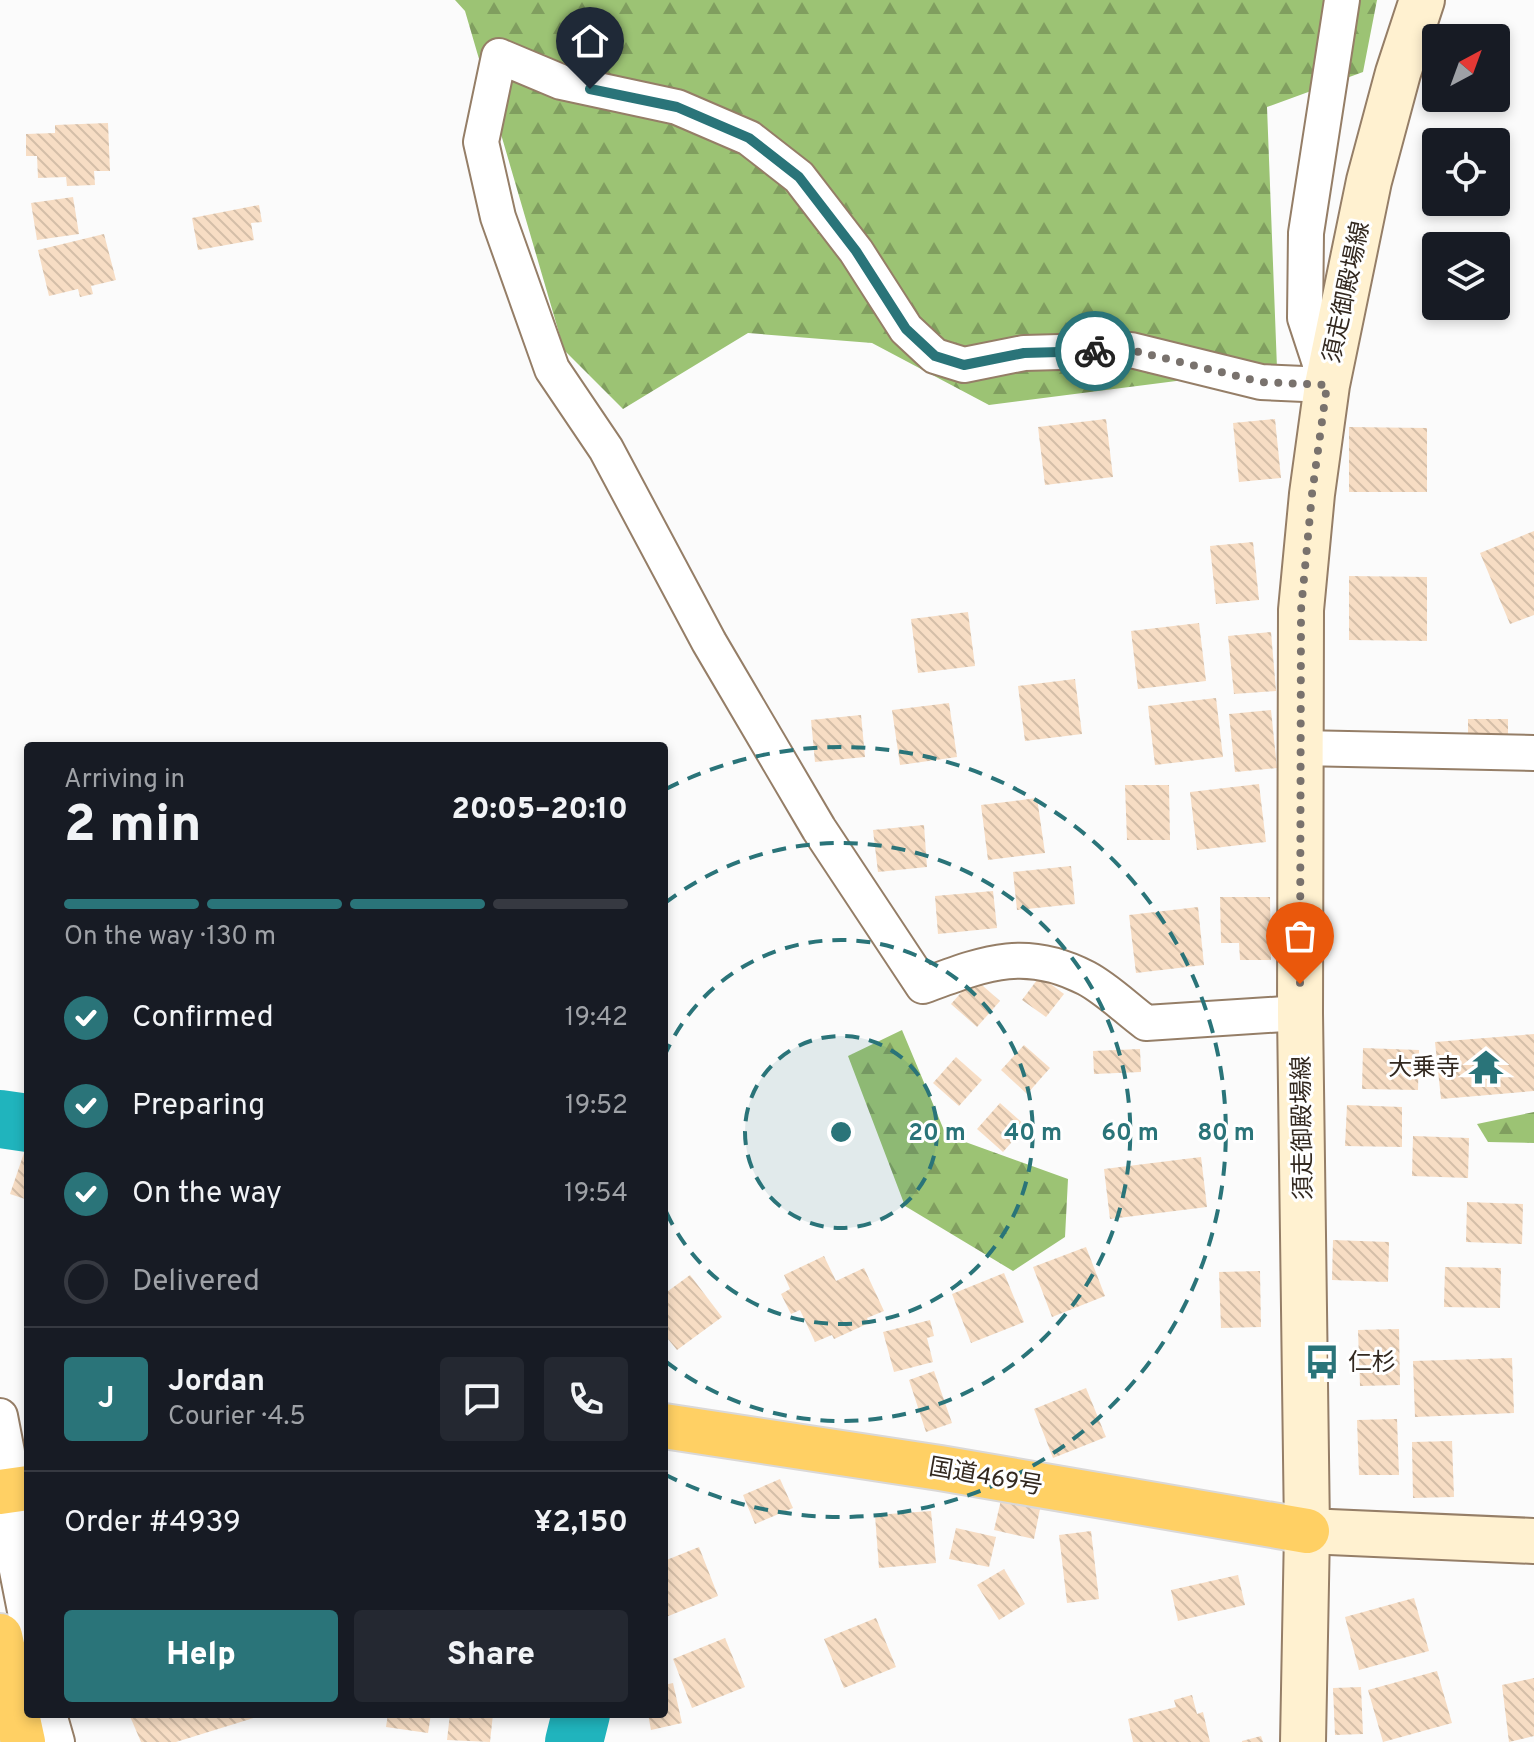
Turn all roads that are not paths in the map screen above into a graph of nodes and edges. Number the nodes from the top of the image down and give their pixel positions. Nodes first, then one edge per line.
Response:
1 (1342, 0) edge
2 (1422, 0) edge
3 (1327, 385) junction
4 (1300, 748) junction
5 (1534, 753) edge
6 (1300, 1013) junction
7 (0, 1416) edge
8 (668, 1427) edge
9 (12, 1490) edge
10 (1307, 1531) junction
11 (1534, 1541) edge
12 (24, 1606) edge
13 (0, 1636) edge
14 (50, 1718) edge
15 (23, 1742) edge
16 (57, 1742) edge
17 (1303, 1742) edge

1 - 3 street
2 - 3 main road, 須走御殿場線
3 - 4 main road, 須走御殿場線
3 - 6 street
4 - 5 street
4 - 6 main road, 須走御殿場線
6 - 10 main road, 須走御殿場線
7 - 9 street
8 - 10 highway, 国道469号
9 - 12 street
10 - 11 main road
10 - 17 main road, 須走御殿場線
13 - 15 highway
14 - 16 street

